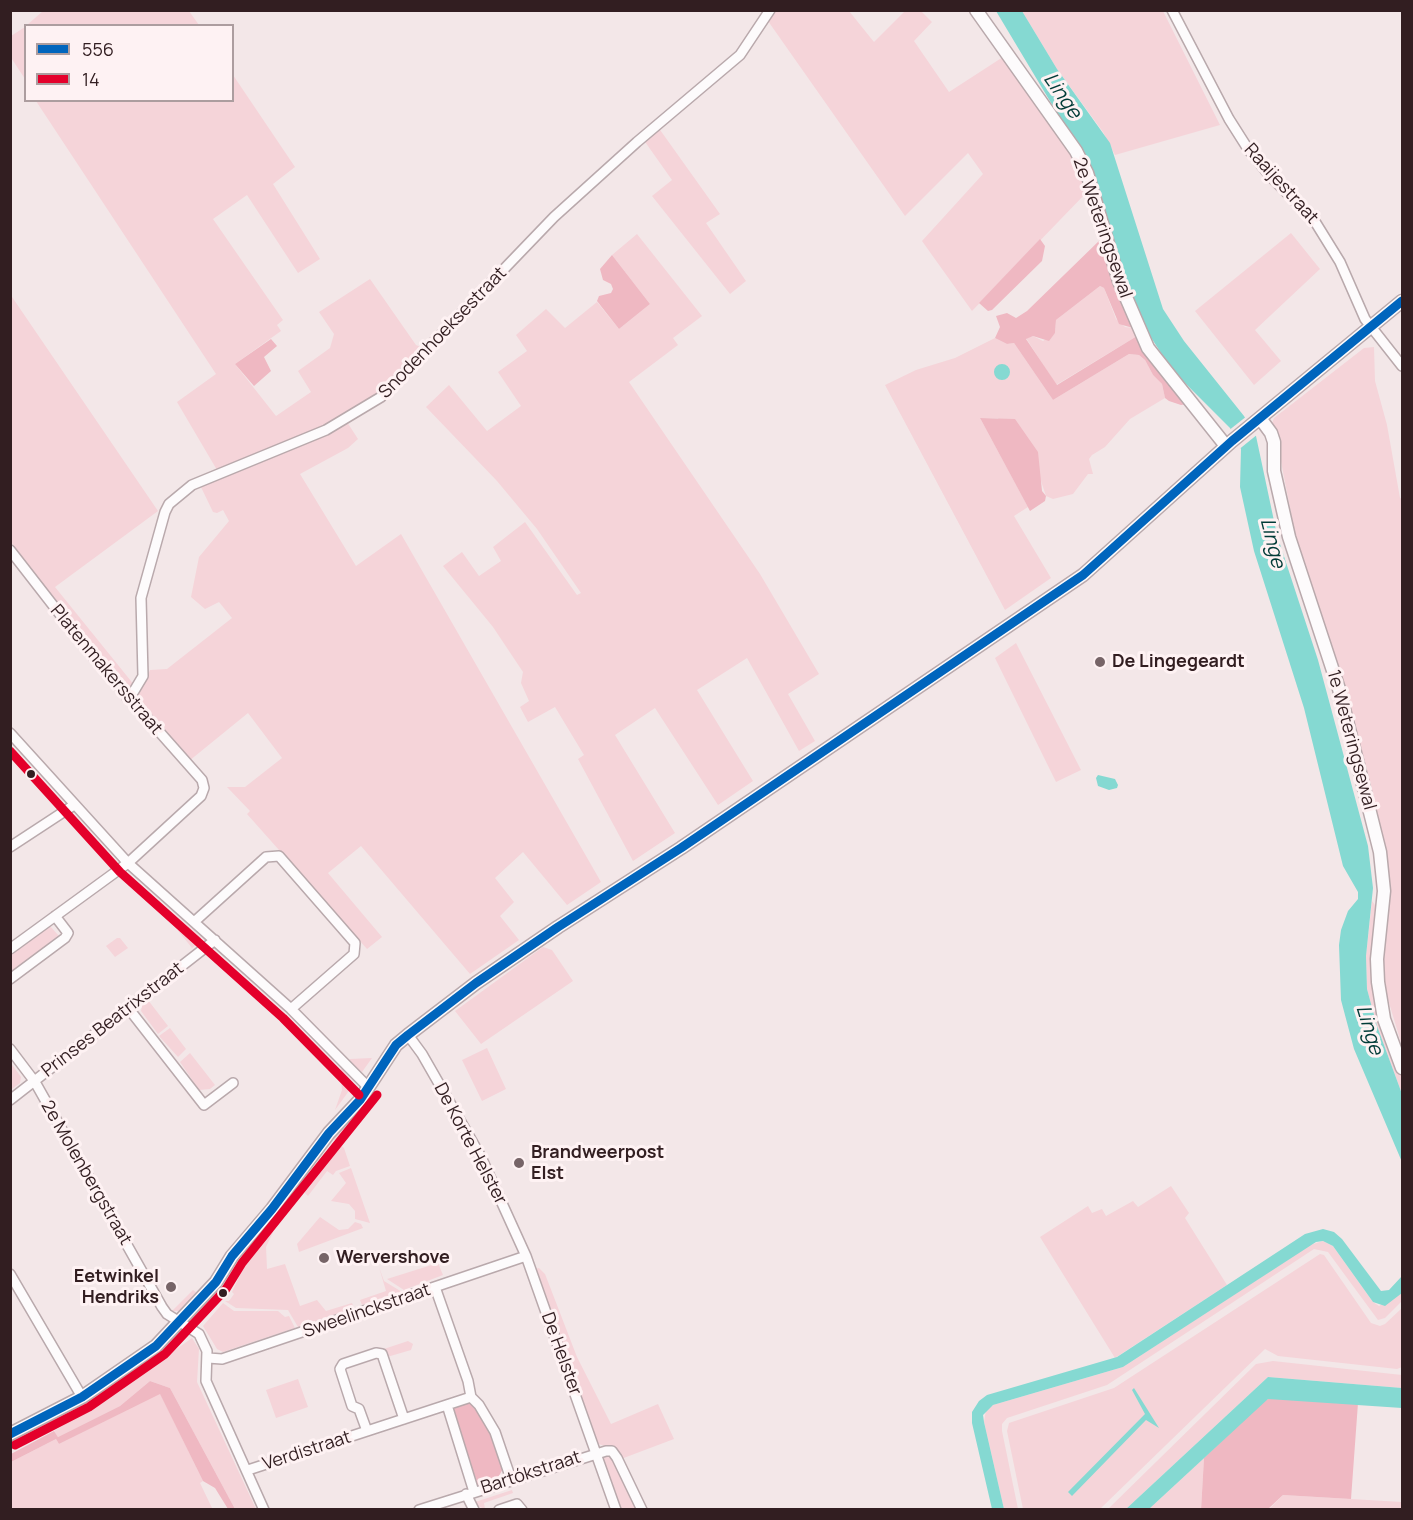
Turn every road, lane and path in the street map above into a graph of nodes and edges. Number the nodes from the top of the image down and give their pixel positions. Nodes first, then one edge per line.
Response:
1 (770, 10) edge
2 (976, 10) edge
3 (1172, 10) edge
4 (1402, 301) edge
5 (1371, 327) junction
6 (1402, 366) edge
7 (1256, 421) junction
8 (1229, 444) junction
9 (10, 550) edge
10 (127, 698) junction
11 (10, 733) edge
12 (20, 744) junction
13 (10, 750) edge
14 (74, 805) junction
15 (10, 848) edge
16 (128, 863) junction
17 (55, 916) junction
18 (194, 922) junction
19 (215, 940) junction
20 (10, 949) edge
21 (10, 979) edge
22 (129, 1009) junction
23 (291, 1009) junction
24 (408, 1035) junction
25 (10, 1049) edge
26 (1402, 1068) edge
27 (34, 1082) junction
28 (233, 1083) dead end
29 (368, 1087) junction
30 (10, 1100) edge
31 (526, 1256) junction
32 (10, 1274) edge
33 (435, 1287) junction
34 (179, 1321) junction
35 (207, 1358) junction
36 (82, 1397) junction
37 (471, 1397) junction
38 (447, 1405) junction
39 (404, 1419) junction
40 (367, 1431) junction
41 (10, 1434) edge
42 (596, 1452) junction
43 (248, 1470) junction
44 (511, 1479) junction
45 (470, 1493) junction
46 (264, 1509) edge
47 (419, 1509) edge
48 (474, 1509) edge
49 (499, 1509) edge
50 (522, 1509) edge
51 (616, 1509) edge
52 (642, 1509) edge

1 - 10 street, Snodenhoeksestraat
2 - 8 street, 2e Weteringsewal
3 - 5 street, Raaijestraat
4 - 5 street
5 - 6 street, Raaijestraat
5 - 7 street
7 - 8 street
7 - 26 street, 1e Weteringsewal
8 - 24 street
9 - 10 street, Platenmakersstraat
10 - 16 street, Platenmakersstraat
11 - 12 street
12 - 13 street
12 - 14 street
14 - 15 street
14 - 16 street
16 - 17 street
16 - 18 street
17 - 20 street
17 - 21 street
18 - 19 street
18 - 23 street
19 - 22 street, Prinses Beatrixstraat
19 - 23 street
22 - 27 street, Prinses Beatrixstraat
22 - 28 street
23 - 29 street
24 - 29 street
24 - 31 street, De Korte Helster
25 - 27 street, 2e Molenbergstraat
27 - 30 street, Prinses Beatrixstraat
27 - 34 street, 2e Molenbergstraat
29 - 34 street
31 - 33 street, Sweelinckstraat
31 - 42 street, De Helster
32 - 36 street
33 - 35 street, Sweelinckstraat
33 - 37 street
34 - 35 street, 2e Molenbergstraat
34 - 36 street
35 - 43 street
36 - 41 street
37 - 38 street, Verdistraat
37 - 44 street
38 - 39 street, Verdistraat
38 - 45 street
39 - 40 street, Verdistraat
39 - 40 street, Verdistraat
40 - 43 street, Verdistraat
42 - 44 street, Bartókstraat
42 - 51 street, De Helster
42 - 52 street
43 - 46 street
44 - 45 street, Bartókstraat
45 - 47 street, Bartókstraat
45 - 48 street, Bartókstraat
49 - 50 street, Bartókstraat

